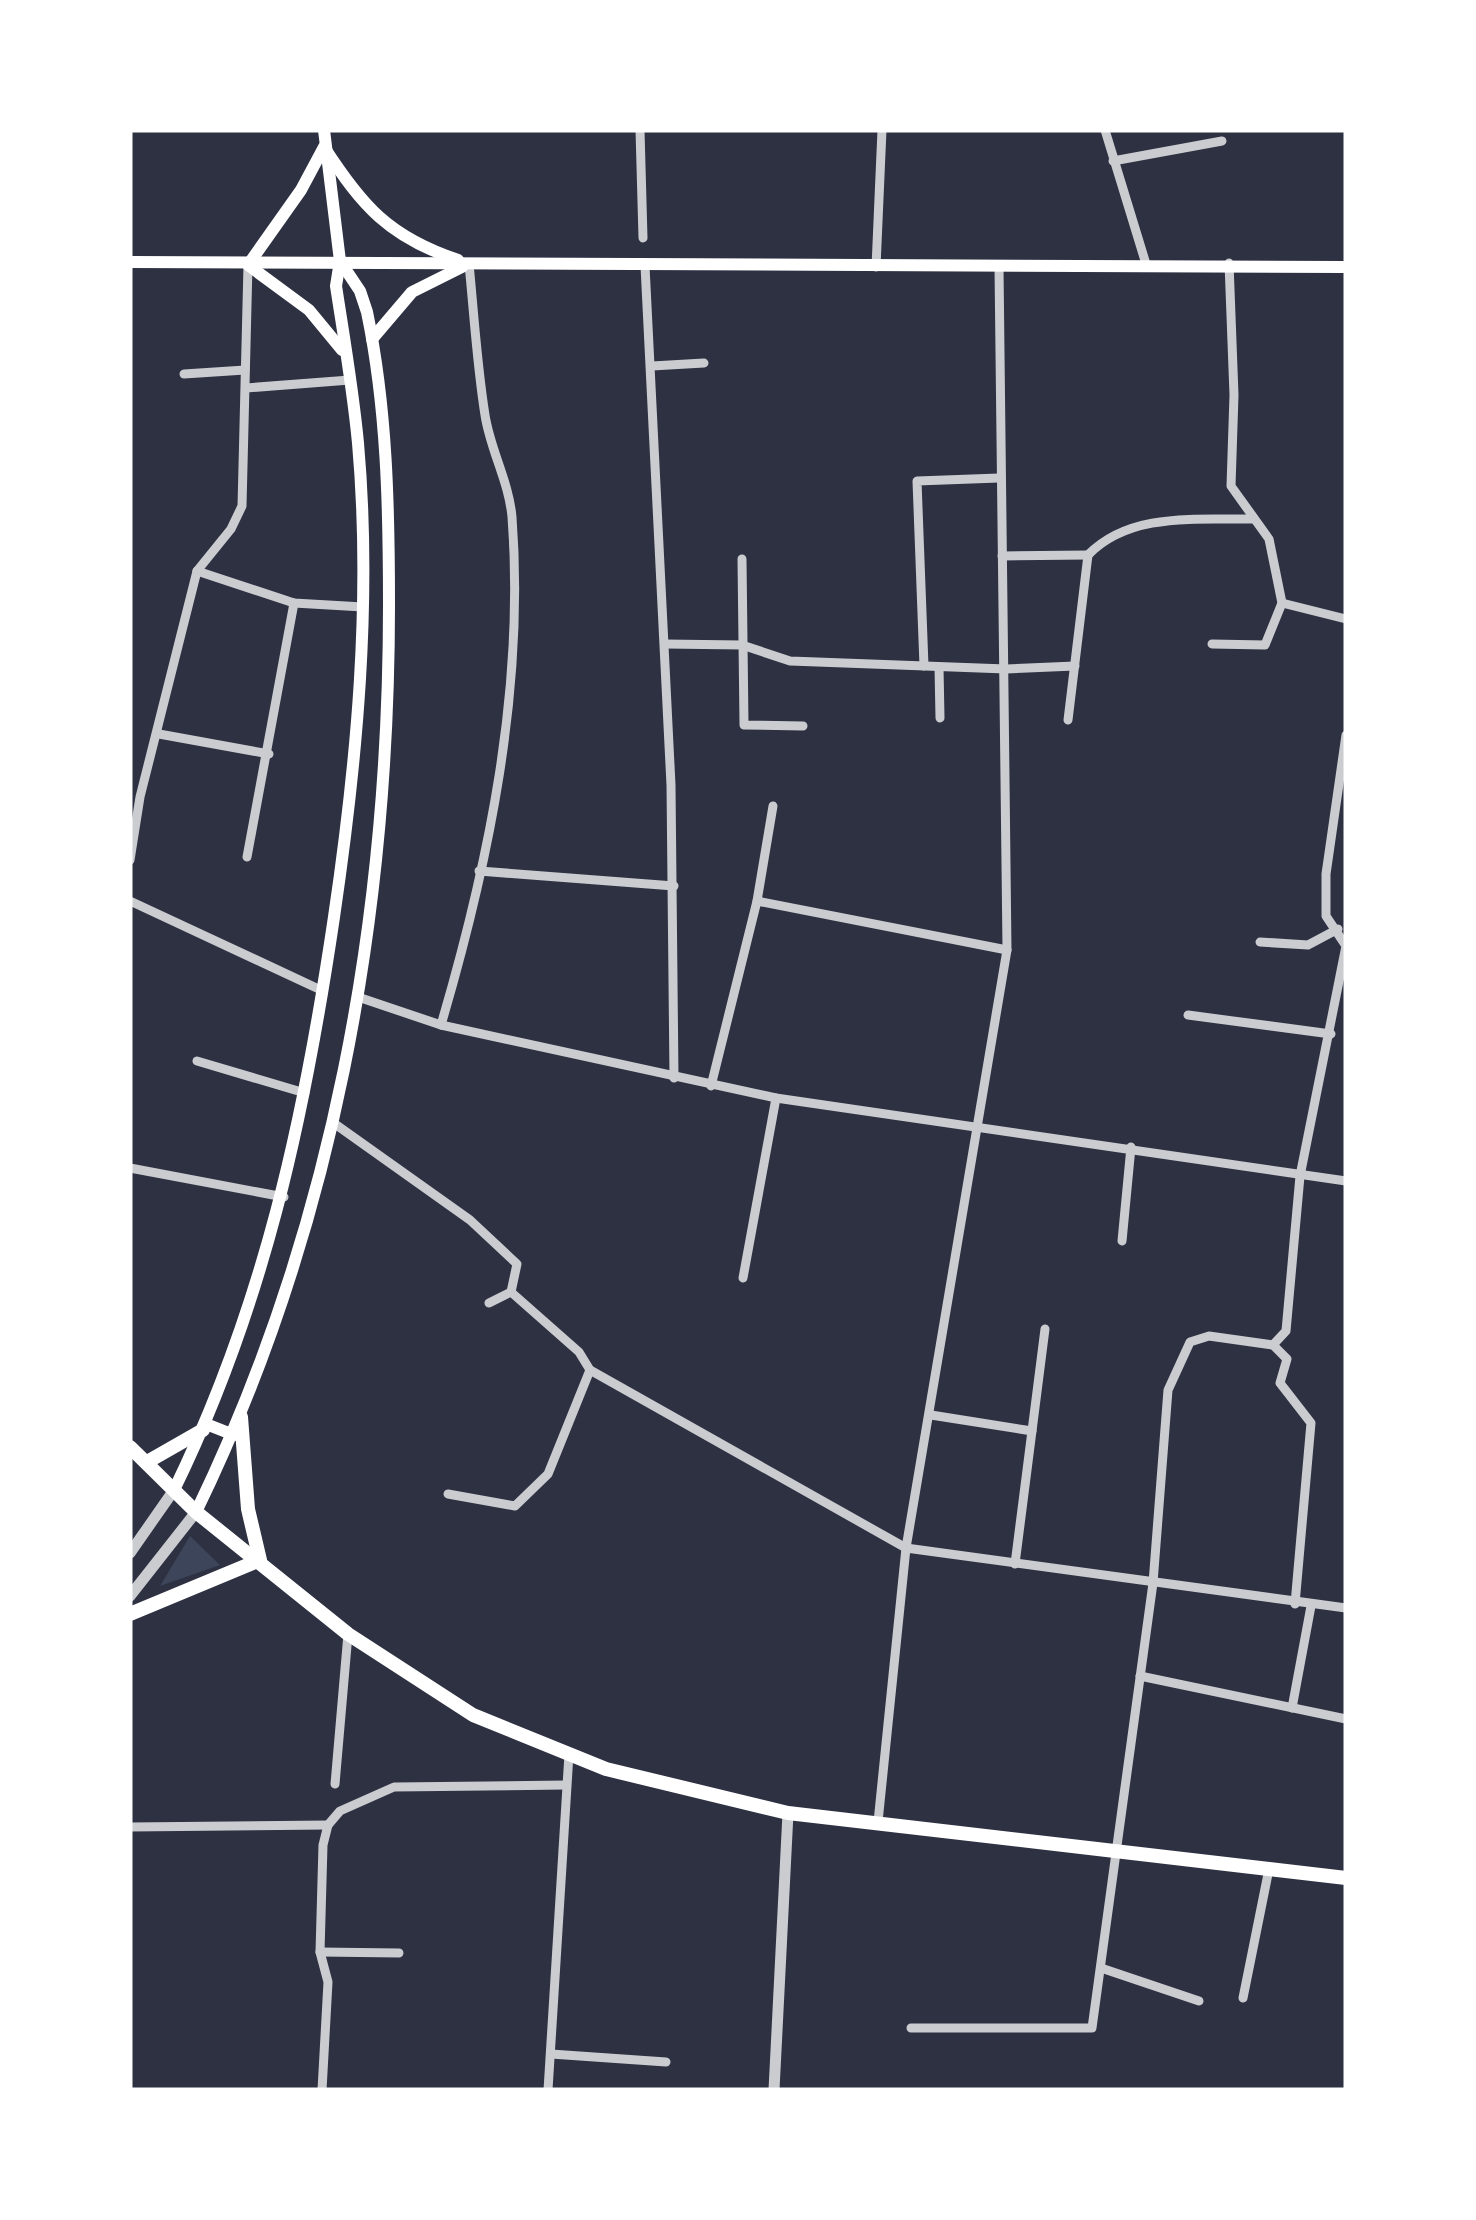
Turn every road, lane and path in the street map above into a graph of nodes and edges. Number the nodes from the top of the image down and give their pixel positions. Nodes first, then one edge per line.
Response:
1 (324, 130) edge
2 (640, 130) edge
3 (882, 130) edge
4 (1105, 130) edge
5 (1222, 140) dead end
6 (324, 147) junction
7 (1113, 161) junction
8 (642, 238) dead end
9 (340, 261) junction
10 (130, 262) edge
11 (1229, 263) junction
12 (470, 264) junction
13 (1146, 264) junction
14 (248, 265) junction
15 (645, 266) junction
16 (999, 266) junction
17 (876, 267) junction
18 (1346, 267) edge
19 (372, 340) junction
20 (376, 361) junction
21 (704, 363) dead end
22 (652, 366) junction
23 (347, 367) junction
24 (245, 370) junction
25 (184, 374) dead end
26 (246, 388) junction
27 (999, 478) junction
28 (1252, 519) junction
29 (1088, 555) junction
30 (1002, 556) junction
31 (742, 559) dead end
32 (197, 571) junction
33 (294, 603) junction
34 (1282, 603) junction
35 (362, 607) junction
36 (1346, 619) edge
37 (664, 644) junction
38 (742, 644) junction
39 (1212, 644) dead end
40 (924, 666) junction
41 (939, 666) junction
42 (1075, 666) junction
43 (1006, 669) junction
44 (940, 718) dead end
45 (1068, 720) dead end
46 (803, 726) dead end
47 (159, 734) junction
48 (1346, 735) edge
49 (269, 754) junction
50 (1342, 776) edge
51 (135, 796) edge
52 (774, 806) dead end
53 (247, 857) dead end
54 (130, 860) edge
55 (478, 871) junction
56 (674, 886) junction
57 (130, 901) edge
58 (757, 901) junction
59 (1338, 929) junction
60 (1260, 942) dead end
61 (1346, 946) edge
62 (1007, 950) junction
63 (323, 991) junction
64 (358, 997) junction
65 (1188, 1015) dead end
66 (441, 1025) junction
67 (1331, 1034) junction
68 (198, 1061) dead end
69 (674, 1078) junction
70 (711, 1086) junction
71 (305, 1093) junction
72 (776, 1098) junction
73 (335, 1124) junction
74 (976, 1128) junction
75 (1131, 1147) junction
76 (130, 1168) edge
77 (1300, 1176) junction
78 (1346, 1181) edge
79 (284, 1197) junction
80 (1122, 1242) dead end
81 (743, 1278) dead end
82 (511, 1292) junction
83 (489, 1302) dead end
84 (1044, 1329) dead end
85 (1273, 1345) junction
86 (590, 1370) junction
87 (931, 1415) junction
88 (241, 1418) junction
89 (204, 1427) junction
90 (1032, 1431) junction
91 (234, 1435) junction
92 (130, 1447) edge
93 (147, 1462) junction
94 (174, 1490) junction
95 (448, 1494) dead end
96 (196, 1512) junction
97 (906, 1548) junction
98 (130, 1553) edge
99 (260, 1560) junction
100 (1015, 1564) junction
101 (1152, 1583) junction
102 (130, 1596) edge
103 (1294, 1604) junction
104 (1311, 1606) junction
105 (1346, 1608) edge
106 (130, 1614) edge
107 (348, 1634) junction
108 (1140, 1676) junction
109 (1292, 1708) junction
110 (1346, 1719) edge
111 (569, 1754) junction
112 (335, 1784) dead end
113 (566, 1785) junction
114 (788, 1813) junction
115 (878, 1822) junction
116 (328, 1824) junction
117 (130, 1827) edge
118 (1118, 1852) junction
119 (1270, 1869) junction
120 (1346, 1878) edge
121 (320, 1952) junction
122 (400, 1953) dead end
123 (1100, 1968) junction
124 (1242, 1998) dead end
125 (1199, 2001) dead end
126 (911, 2028) dead end
127 (551, 2054) junction
128 (666, 2062) dead end
129 (322, 2090) edge
130 (548, 2090) edge
131 (774, 2090) edge

1 - 6 main road
2 - 8 street
3 - 17 street
4 - 7 street
5 - 7 street
6 - 9 main road
6 - 12 main road
6 - 14 main road
7 - 13 street
9 - 12 main road
9 - 14 main road
9 - 19 main road
9 - 23 main road
10 - 14 main road
11 - 13 main road
11 - 18 main road
11 - 28 street
12 - 15 main road
12 - 19 main road
12 - 55 street
13 - 16 main road
14 - 23 main road
14 - 24 street
15 - 17 main road
15 - 22 street
16 - 17 main road
16 - 27 street
19 - 20 main road
20 - 23 main road
20 - 64 main road
21 - 22 street
22 - 37 street
23 - 26 street
23 - 35 main road
24 - 25 street
24 - 26 street
26 - 32 street
27 - 30 street
27 - 40 street
28 - 29 street
28 - 34 street
29 - 30 street
29 - 42 street
30 - 43 street
31 - 38 street
32 - 33 street
32 - 47 street
33 - 35 street
33 - 49 street
34 - 36 street
34 - 39 street
35 - 63 main road
37 - 38 street
37 - 56 street
38 - 40 street
38 - 46 street
40 - 41 street
41 - 43 street
41 - 44 street
42 - 43 street
42 - 45 street
43 - 62 street
47 - 49 street
47 - 51 street
48 - 50 street
49 - 53 street
50 - 59 street
51 - 54 street
52 - 58 street
55 - 56 street
55 - 66 street
56 - 69 street
57 - 63 street
58 - 62 street
58 - 70 street
59 - 60 street
59 - 61 street
61 - 67 street
62 - 74 street
63 - 71 main road
64 - 66 street
64 - 73 main road
65 - 67 street
66 - 69 street
67 - 77 street
68 - 71 street
69 - 70 street
70 - 72 street
71 - 79 main road
72 - 74 street
72 - 81 street
73 - 82 street
73 - 88 main road
74 - 75 street
74 - 87 street
75 - 77 street
75 - 80 street
76 - 79 street
77 - 78 street
77 - 85 street
79 - 89 main road
82 - 83 street
82 - 86 street
84 - 90 street
85 - 101 street
85 - 103 street
86 - 95 street
86 - 97 street
87 - 90 street
87 - 97 street
88 - 91 main road
88 - 99 main road
89 - 91 main road
89 - 93 main road
89 - 94 main road
90 - 100 street
91 - 96 main road
92 - 93 main road
93 - 94 main road
94 - 96 main road
94 - 98 street
96 - 99 main road
96 - 102 street
97 - 100 street
97 - 115 street
99 - 106 main road
99 - 107 main road
100 - 101 street
101 - 103 street
101 - 108 street
103 - 104 street
104 - 105 street
104 - 109 street
107 - 111 main road
107 - 112 street
108 - 109 street
108 - 118 street
109 - 110 street
111 - 113 street
111 - 114 main road
113 - 116 street
113 - 127 street
114 - 115 main road
114 - 131 street
115 - 118 main road
116 - 117 street
116 - 121 street
118 - 119 main road
118 - 123 street
119 - 120 main road
119 - 124 street
121 - 122 street
121 - 129 street
123 - 125 street
123 - 126 street
127 - 128 street
127 - 130 street

